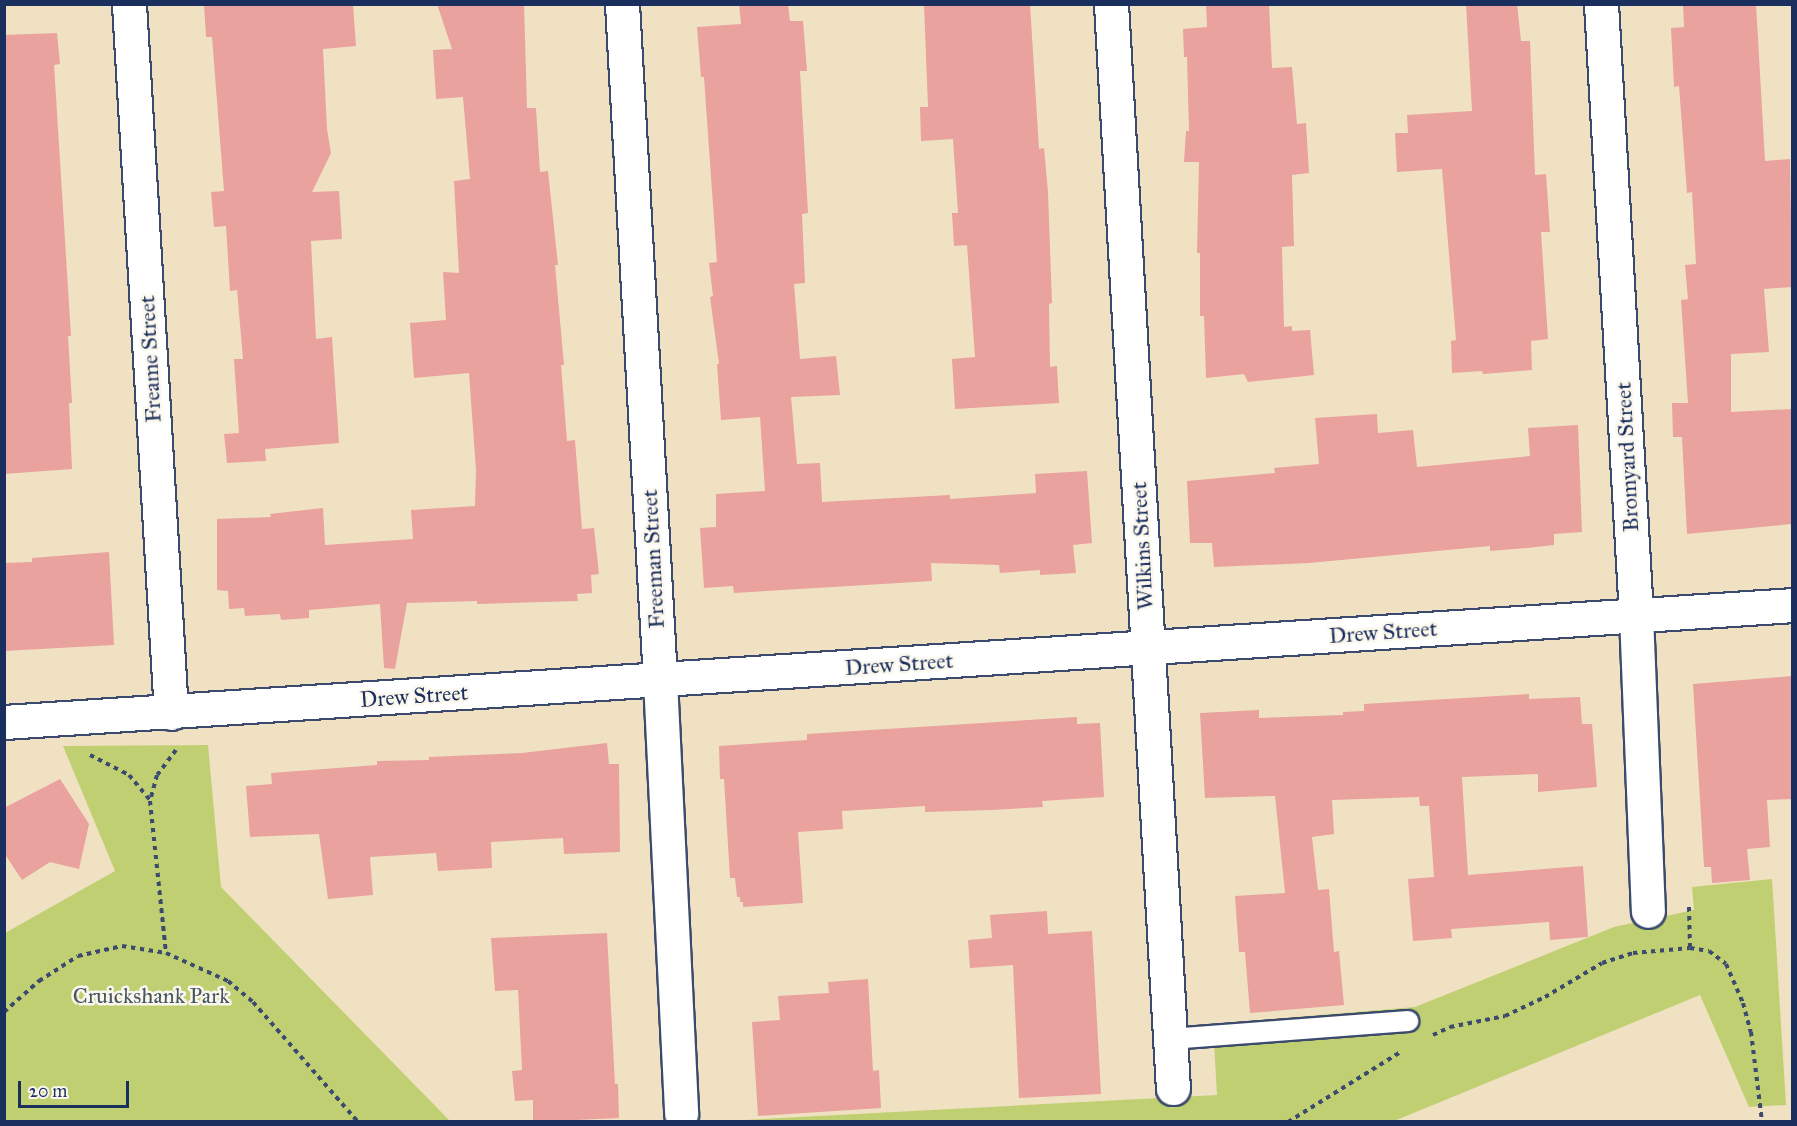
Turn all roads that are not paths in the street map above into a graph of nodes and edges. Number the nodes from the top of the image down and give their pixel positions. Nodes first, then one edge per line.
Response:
1 (129, 4) edge
2 (622, 4) edge
3 (1111, 4) edge
4 (1600, 4) edge
5 (1792, 605) edge
6 (1636, 615) junction
7 (1148, 647) junction
8 (660, 680) junction
9 (171, 712) junction
10 (4, 722) edge
11 (1648, 911) dead end
12 (1408, 1021) dead end
13 (1170, 1039) junction
14 (1173, 1088) dead end
15 (681, 1113) dead end

1 - 9 street, Freame Street
2 - 8 street, Freeman Street
3 - 7 street, Wilkins Street
4 - 6 street, Bromyard Street
5 - 6 street, Drew Street
6 - 7 street, Drew Street
6 - 11 street, Bromyard Street
7 - 8 street, Drew Street
7 - 13 street, Wilkins Street
8 - 9 street, Drew Street
8 - 15 street, Freeman Street
9 - 10 street, Drew Street
12 - 13 lane
13 - 14 street, Wilkins Street

